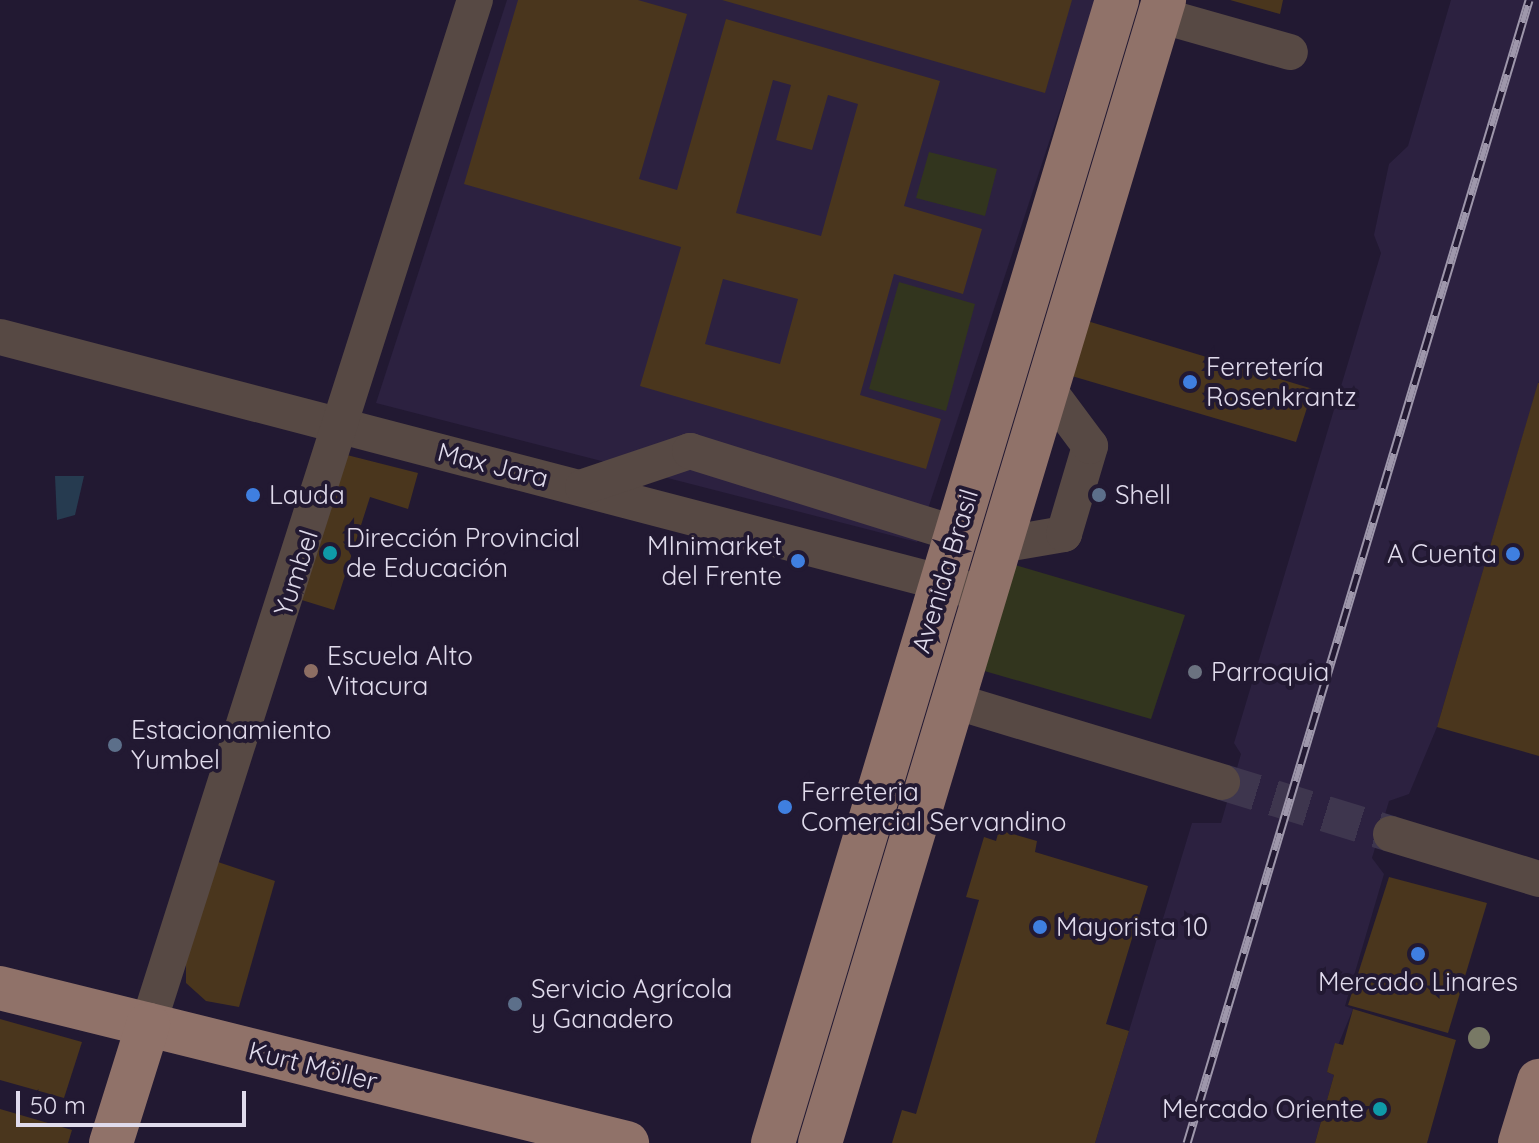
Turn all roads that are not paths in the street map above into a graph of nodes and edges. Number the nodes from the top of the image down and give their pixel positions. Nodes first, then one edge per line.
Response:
1 (475, 0) edge
2 (1117, 0) edge
3 (1162, 8) edge
4 (1290, 52) dead end
5 (0, 337) edge
6 (1047, 388) junction
7 (344, 427) junction
8 (583, 487) junction
9 (956, 534) junction
10 (1000, 545) junction
11 (943, 580) junction
12 (985, 594) junction
13 (954, 701) junction
14 (1222, 782) tunnel mouth
15 (1391, 834) tunnel mouth
16 (1539, 879) edge
17 (0, 988) edge
18 (148, 1025) junction
19 (1539, 1081) edge
20 (111, 1143) edge
21 (627, 1143) edge
22 (773, 1143) edge
23 (820, 1143) edge
24 (1520, 1143) edge

1 - 7 street, Yumbel
2 - 9 main road, Avenida Brasil
3 - 4 street
3 - 6 main road, Avenida Brasil
5 - 7 street, Max Jara
6 - 10 main road, Avenida Brasil
6 - 10 street
7 - 8 street, Max Jara
7 - 18 street, Yumbel
8 - 9 street
8 - 11 street, Max Jara
9 - 11 main road, Avenida Brasil
10 - 12 main road, Avenida Brasil
11 - 12 street, Max Jara
11 - 22 main road, Avenida Brasil
12 - 13 main road, Avenida Brasil
13 - 14 street
13 - 23 main road, Avenida Brasil
15 - 16 street
17 - 18 main road, Kurt Möller
18 - 20 main road, Yumbel
18 - 21 main road, Kurt Möller
19 - 24 main road

